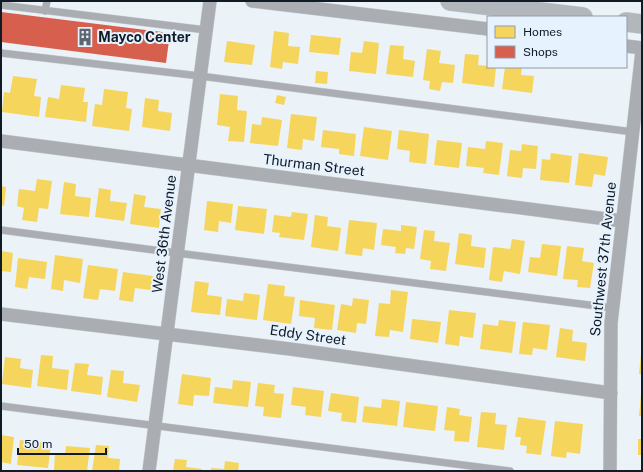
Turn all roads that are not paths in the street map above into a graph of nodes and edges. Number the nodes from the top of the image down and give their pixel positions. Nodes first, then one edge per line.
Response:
1 (47, 1) edge
2 (210, 1) edge
3 (252, 1) edge
4 (450, 1) edge
5 (518, 5) edge
6 (1, 6) edge
7 (45, 11) junction
8 (578, 16) edge
9 (627, 22) edge
10 (642, 24) edge
11 (487, 29) edge
12 (206, 30) junction
13 (627, 46) edge
14 (642, 48) edge
15 (1, 52) edge
16 (642, 52) edge
17 (200, 76) junction
18 (633, 132) junction
19 (1, 141) edge
20 (189, 165) junction
21 (622, 221) junction
22 (1, 230) edge
23 (177, 253) junction
24 (613, 308) junction
25 (1, 314) edge
26 (167, 334) junction
27 (611, 393) junction
28 (1, 406) edge
29 (155, 426) junction
30 (149, 471) edge
31 (510, 471) edge
32 (610, 471) edge

1 - 7 lane
2 - 12 street, West 36th Avenue
3 - 11 street
4 - 5 main road
5 - 8 main road
6 - 7 lane
7 - 12 lane
9 - 10 main road
12 - 17 street, West 36th Avenue
13 - 14 street
15 - 17 lane
16 - 18 street, Southwest 37th Avenue
17 - 18 lane
17 - 20 street, West 36th Avenue
18 - 21 street, Southwest 37th Avenue
19 - 20 street, Thurman Street
20 - 21 street, Thurman Street
20 - 23 street, West 36th Avenue
21 - 24 street, Southwest 37th Avenue
22 - 23 lane
23 - 24 lane
23 - 26 street, West 36th Avenue
24 - 27 street, Southwest 37th Avenue
25 - 26 street, Eddy Street
26 - 27 street, Eddy Street
26 - 29 street, West 36th Avenue
27 - 32 street, Southwest 37th Avenue
28 - 29 lane
29 - 30 street, West 36th Avenue
29 - 31 lane

